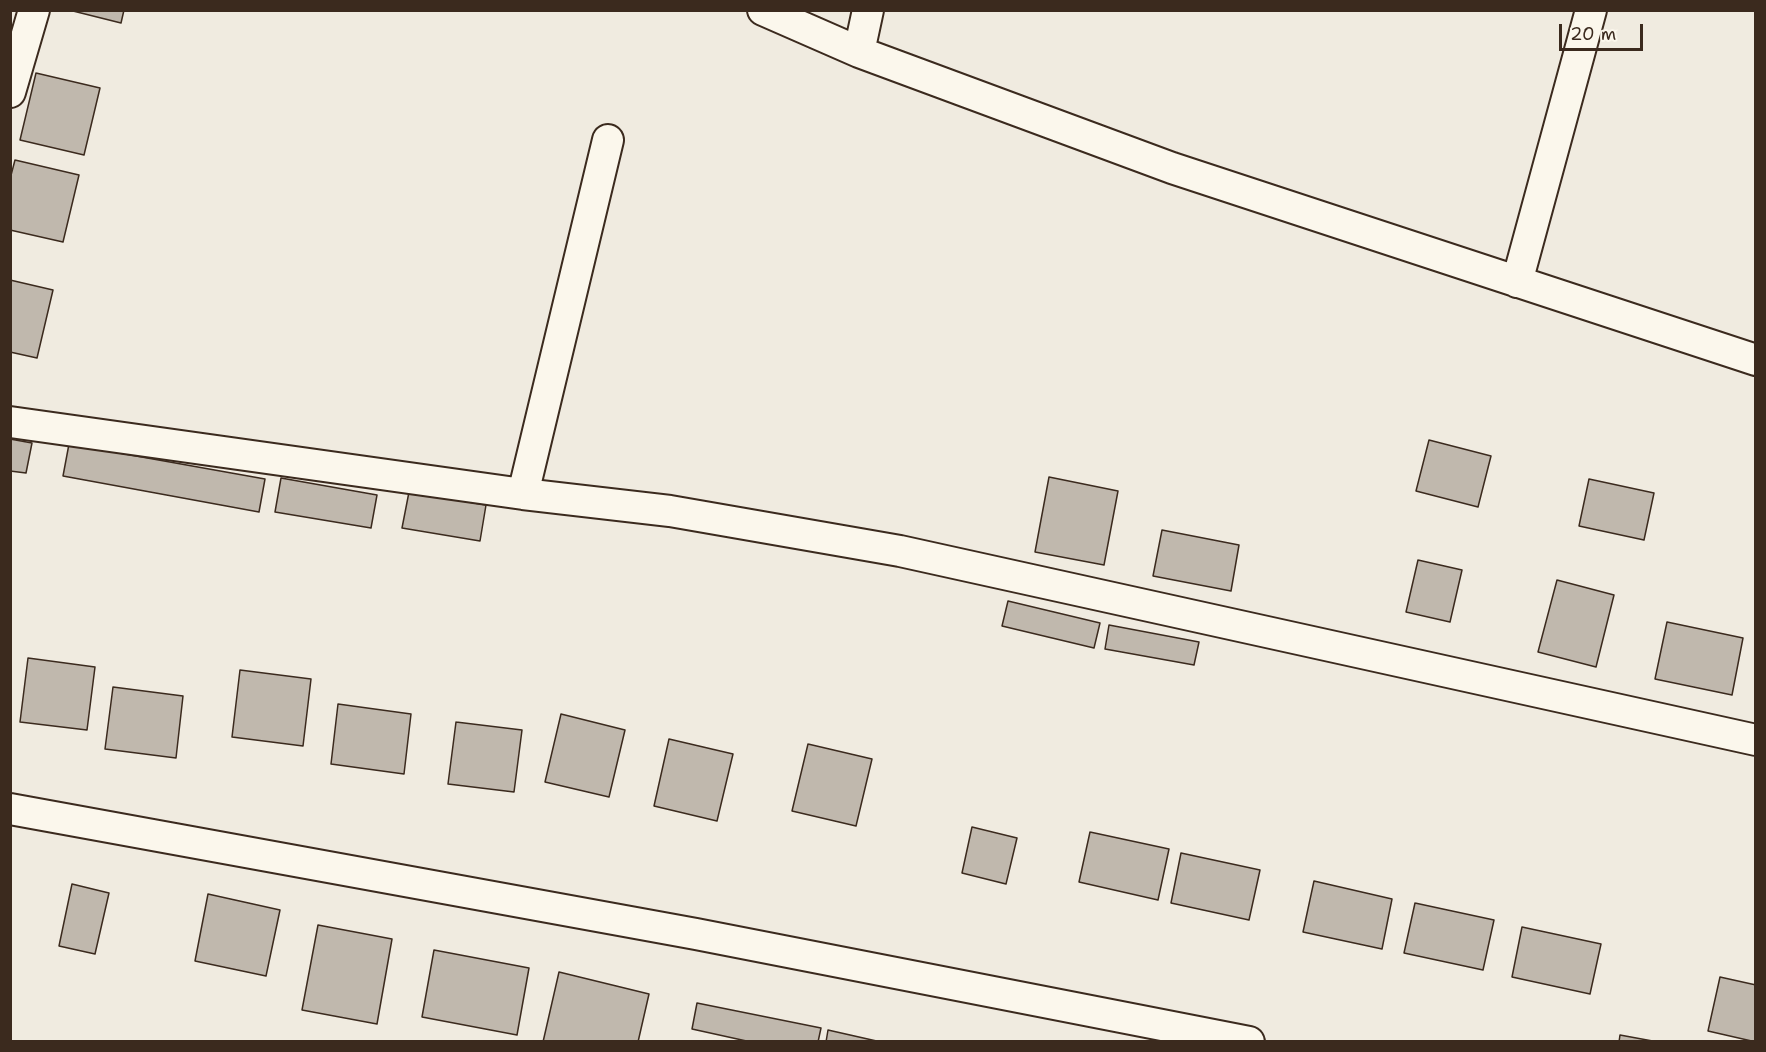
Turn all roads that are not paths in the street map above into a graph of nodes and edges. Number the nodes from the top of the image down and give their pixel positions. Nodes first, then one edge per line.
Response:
1 (34, 10) edge
2 (763, 10) edge
3 (868, 10) edge
4 (1591, 10) edge
5 (859, 52) junction
6 (10, 92) edge
7 (608, 140) dead end
8 (1517, 282) junction
9 (1755, 360) edge
10 (10, 422) edge
11 (523, 494) junction
12 (1755, 740) edge
13 (10, 809) edge
14 (1249, 1041) edge

1 - 6 street
2 - 5 street
3 - 5 street
4 - 8 street
5 - 8 street
7 - 11 street
8 - 9 street
10 - 11 street
11 - 12 street
13 - 14 street

